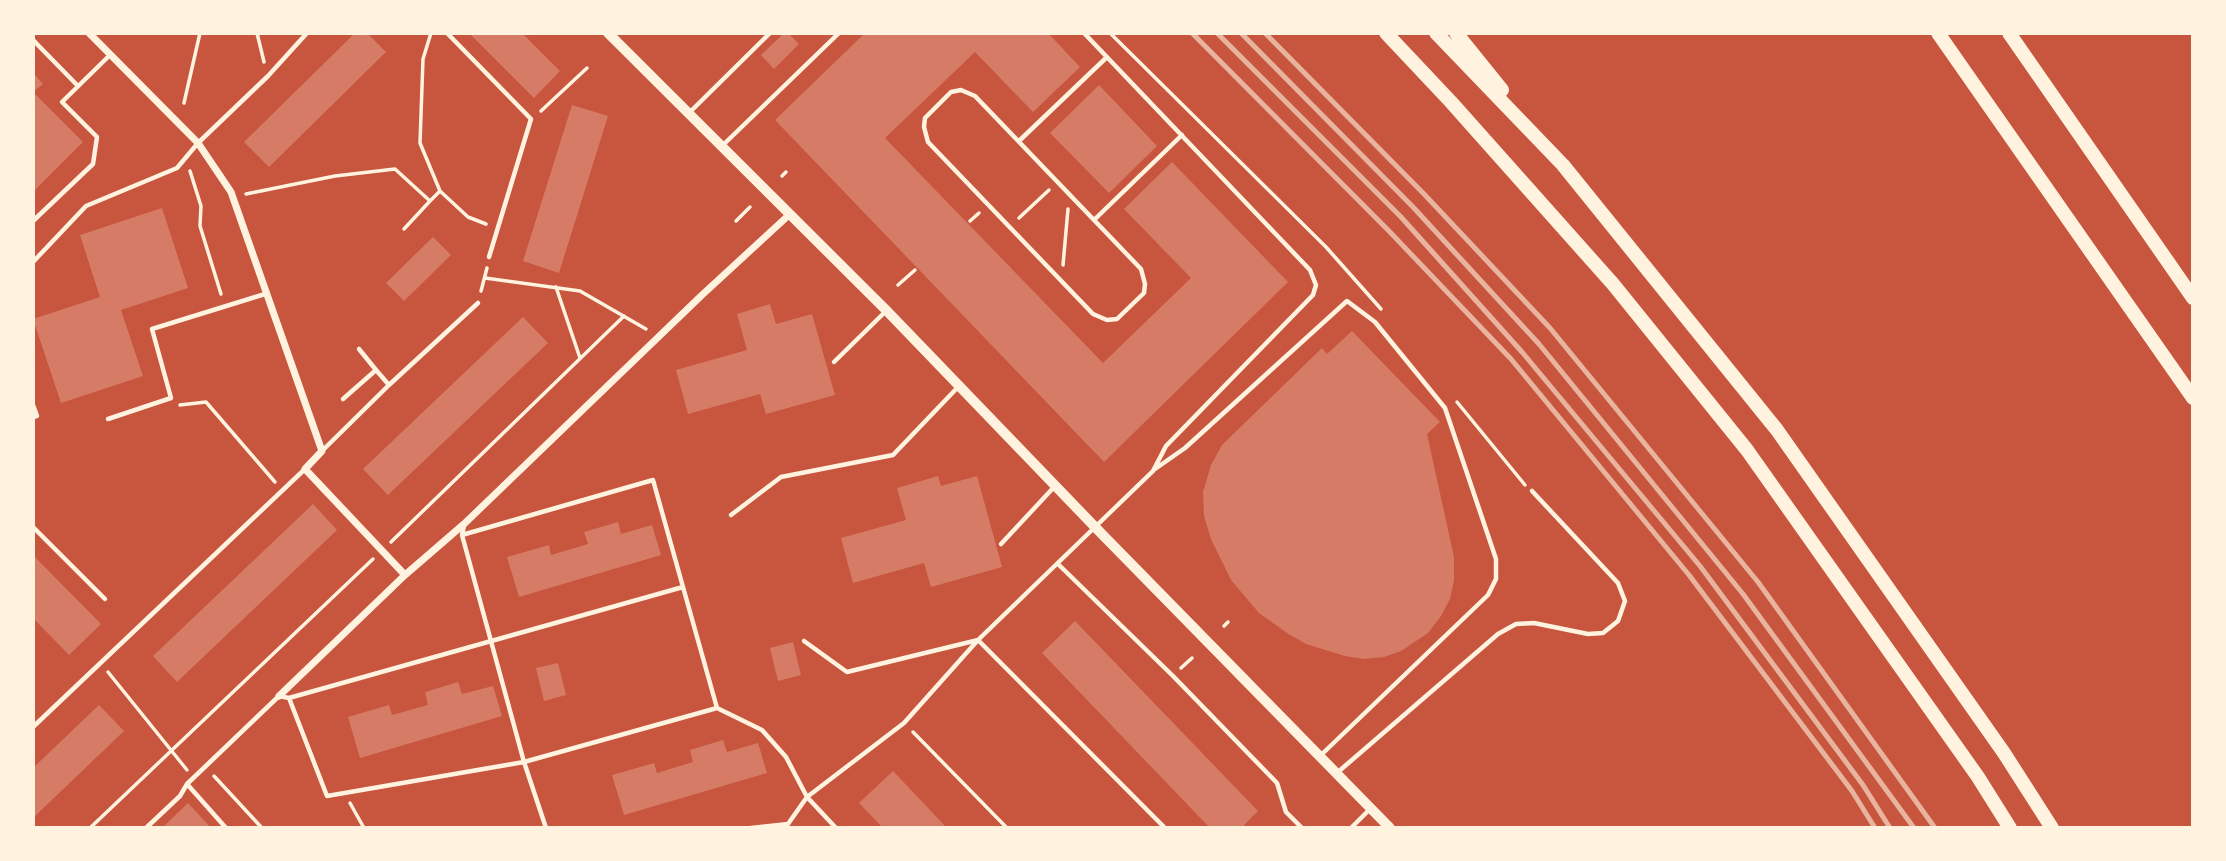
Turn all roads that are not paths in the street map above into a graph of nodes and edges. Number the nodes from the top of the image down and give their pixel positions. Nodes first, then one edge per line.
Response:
1 (89, 33) edge
2 (307, 33) edge
3 (447, 33) edge
4 (608, 33) edge
5 (770, 33) edge
6 (839, 33) edge
7 (1084, 33) edge
8 (1386, 33) edge
9 (1436, 33) edge
10 (1456, 33) edge
11 (1938, 33) edge
12 (2009, 33) edge
13 (33, 40) edge
14 (110, 55) junction
15 (1107, 57) junction
16 (78, 86) junction
17 (689, 113) junction
18 (1182, 135) junction
19 (1019, 141) junction
20 (198, 144) junction
21 (722, 146) junction
22 (1563, 165) junction
23 (790, 214) junction
24 (1094, 220) junction
25 (33, 221) edge
26 (489, 257) road end
27 (33, 262) edge
28 (265, 294) junction
29 (2193, 298) edge
30 (478, 303) road end
31 (887, 311) junction
32 (359, 349) dead end
33 (834, 362) dead end
34 (376, 370) junction
35 (389, 385) junction
36 (959, 387) junction
37 (2193, 398) edge
38 (343, 399) dead end
39 (33, 405) edge
40 (33, 417) edge
41 (108, 419) dead end
42 (322, 451) junction
43 (305, 469) junction
44 (1153, 471) junction
45 (1055, 486) junction
46 (1532, 491) road end
47 (731, 516) dead end
48 (464, 524) junction
49 (33, 527) edge
50 (1095, 527) junction
51 (461, 535) junction
52 (1001, 544) dead end
53 (1058, 564) junction
54 (405, 575) junction
55 (683, 587) junction
56 (105, 599) dead end
57 (978, 640) junction
58 (490, 641) junction
59 (804, 641) dead end
60 (279, 696) junction
61 (289, 698) junction
62 (717, 708) junction
63 (33, 727) edge
64 (1320, 756) junction
65 (524, 762) junction
66 (1337, 773) junction
67 (187, 783) junction
68 (807, 797) junction
69 (1371, 808) junction
70 (788, 826) edge
71 (146, 828) edge
72 (226, 828) edge
73 (546, 828) edge
74 (751, 828) edge
75 (836, 828) edge
76 (1165, 828) edge
77 (1302, 828) edge
78 (1351, 828) edge
79 (1390, 828) edge
80 (2010, 828) edge
81 (2052, 828) edge

1 - 14 street
2 - 20 lane
3 - 26 lane
4 - 17 street
5 - 17 lane
6 - 21 lane
7 - 15 lane
8 - 80 main road
9 - 22 main road
10 - 22 main road
11 - 37 main road
12 - 29 main road
13 - 16 lane
14 - 16 lane
14 - 20 street
15 - 18 lane
15 - 19 lane
16 - 25 lane
17 - 21 street
18 - 24 lane
18 - 44 lane
19 - 24 lane
19 - 24 lane
20 - 27 lane
20 - 28 street
21 - 23 street
22 - 81 main road
23 - 31 street
23 - 48 street
28 - 41 lane
28 - 42 street
30 - 35 lane
31 - 33 lane
31 - 36 street
32 - 34 lane
34 - 35 lane
34 - 38 lane
35 - 42 lane
36 - 45 street
36 - 47 lane
39 - 40 lane
42 - 43 street
43 - 54 street
43 - 63 lane
44 - 50 lane
44 - 64 lane
45 - 50 street
45 - 52 lane
46 - 66 lane
48 - 51 lane
48 - 54 street
49 - 56 lane
50 - 53 lane
50 - 64 street
51 - 55 lane
51 - 58 lane
53 - 57 lane
53 - 77 lane
54 - 60 street
55 - 58 lane
55 - 62 lane
57 - 59 lane
57 - 68 lane
57 - 76 lane
58 - 61 lane
58 - 65 lane
60 - 61 lane
60 - 67 lane
61 - 65 lane
62 - 65 lane
62 - 68 lane
64 - 66 street
65 - 73 lane
66 - 69 street
67 - 71 lane
67 - 72 lane
68 - 70 lane
68 - 75 lane
69 - 78 lane
69 - 79 street
70 - 74 lane

